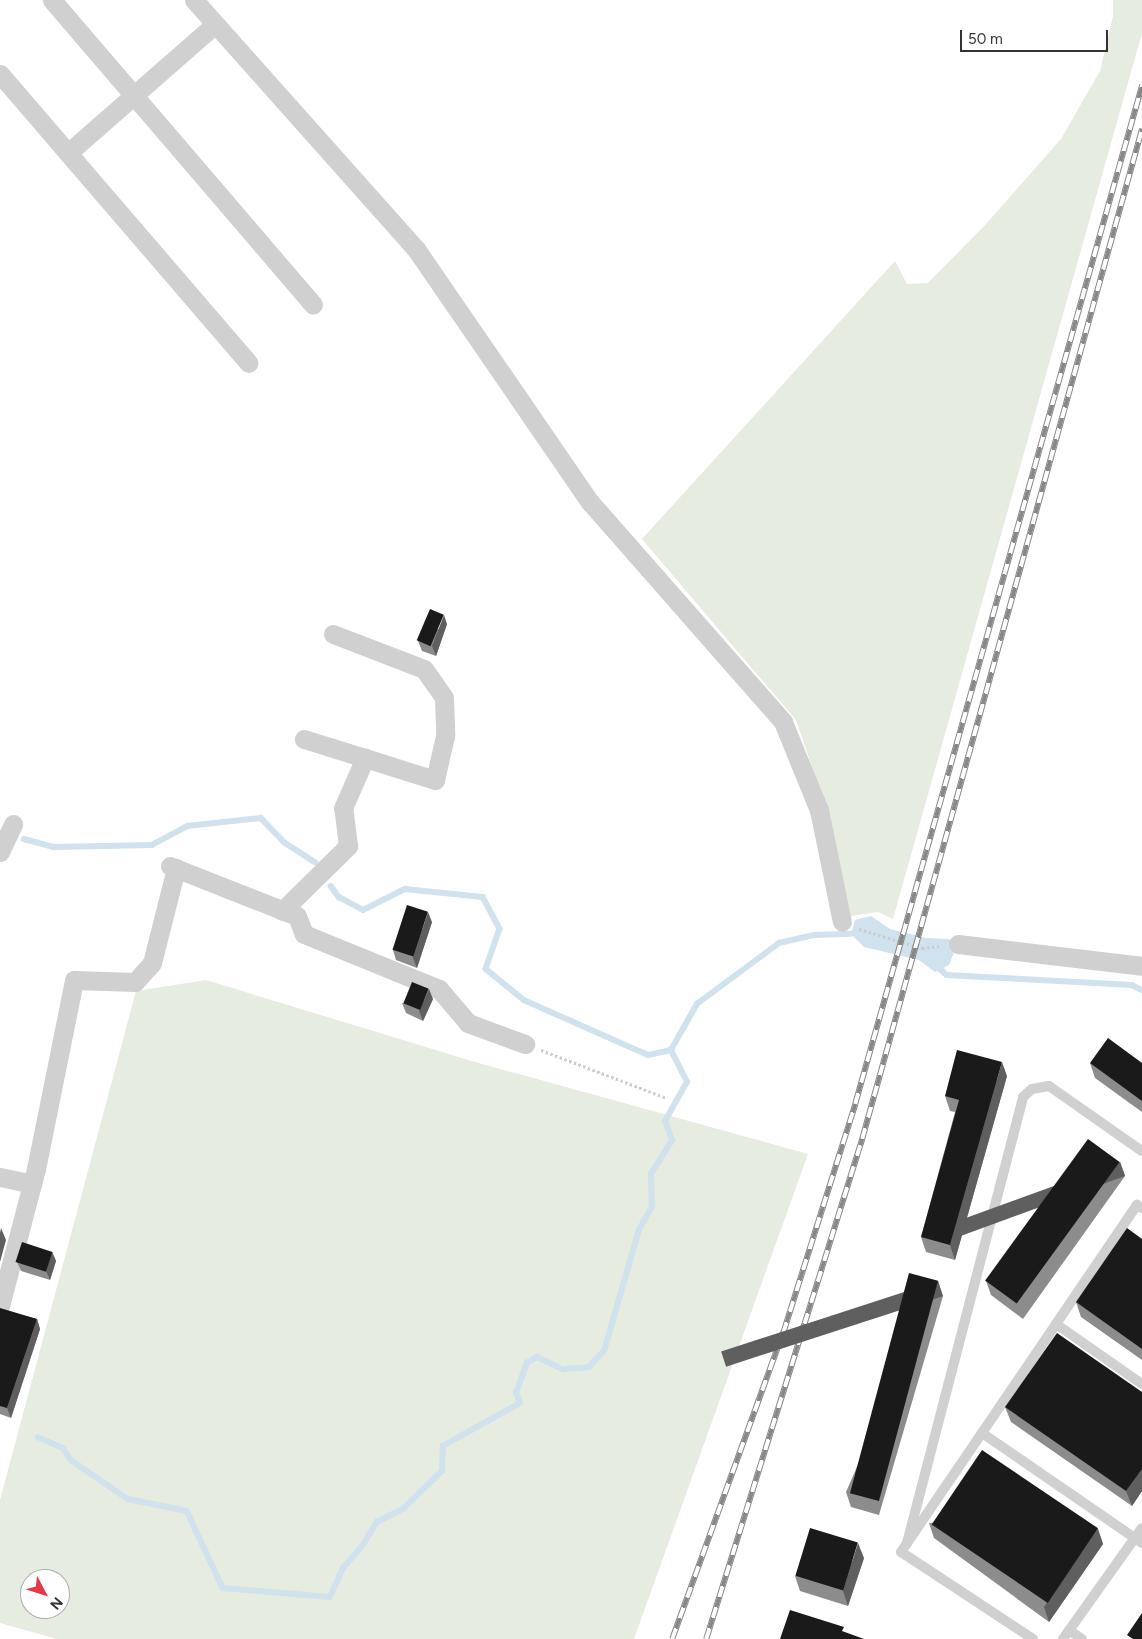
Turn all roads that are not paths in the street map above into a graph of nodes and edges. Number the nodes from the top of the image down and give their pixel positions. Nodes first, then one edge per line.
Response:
1 (52, 0) edge
2 (194, 0) edge
3 (214, 26) junction
4 (0, 74) edge
5 (134, 95) junction
6 (68, 153) junction
7 (313, 305) dead end
8 (249, 363) dead end
9 (333, 634) dead end
10 (304, 739) dead end
11 (365, 758) junction
12 (14, 824) dead end
13 (0, 852) edge
14 (282, 911) junction
15 (842, 922) road end
16 (958, 944) road end
17 (1142, 966) edge
18 (525, 1044) road end
19 (1142, 1151) edge
20 (0, 1177) edge
21 (32, 1184) junction
22 (1140, 1204) edge
23 (0, 1306) edge
24 (1056, 1324) junction
25 (1142, 1384) edge
26 (982, 1433) junction
27 (1142, 1528) edge
28 (1138, 1541) edge
29 (907, 1543) junction
30 (1066, 1635) edge
31 (1033, 1639) edge
32 (1082, 1639) edge

1 - 5 street
2 - 3 street
3 - 5 street
3 - 15 street
4 - 6 street
5 - 6 street
5 - 7 street
6 - 8 street
9 - 11 street
10 - 11 street
11 - 14 street
12 - 13 street
14 - 18 street
14 - 21 street
16 - 17 street
19 - 29 lane
20 - 21 street
21 - 23 street
22 - 24 lane
24 - 25 lane
24 - 26 lane
26 - 28 lane
26 - 29 lane
27 - 28 lane
28 - 30 lane
29 - 31 lane
30 - 32 lane

